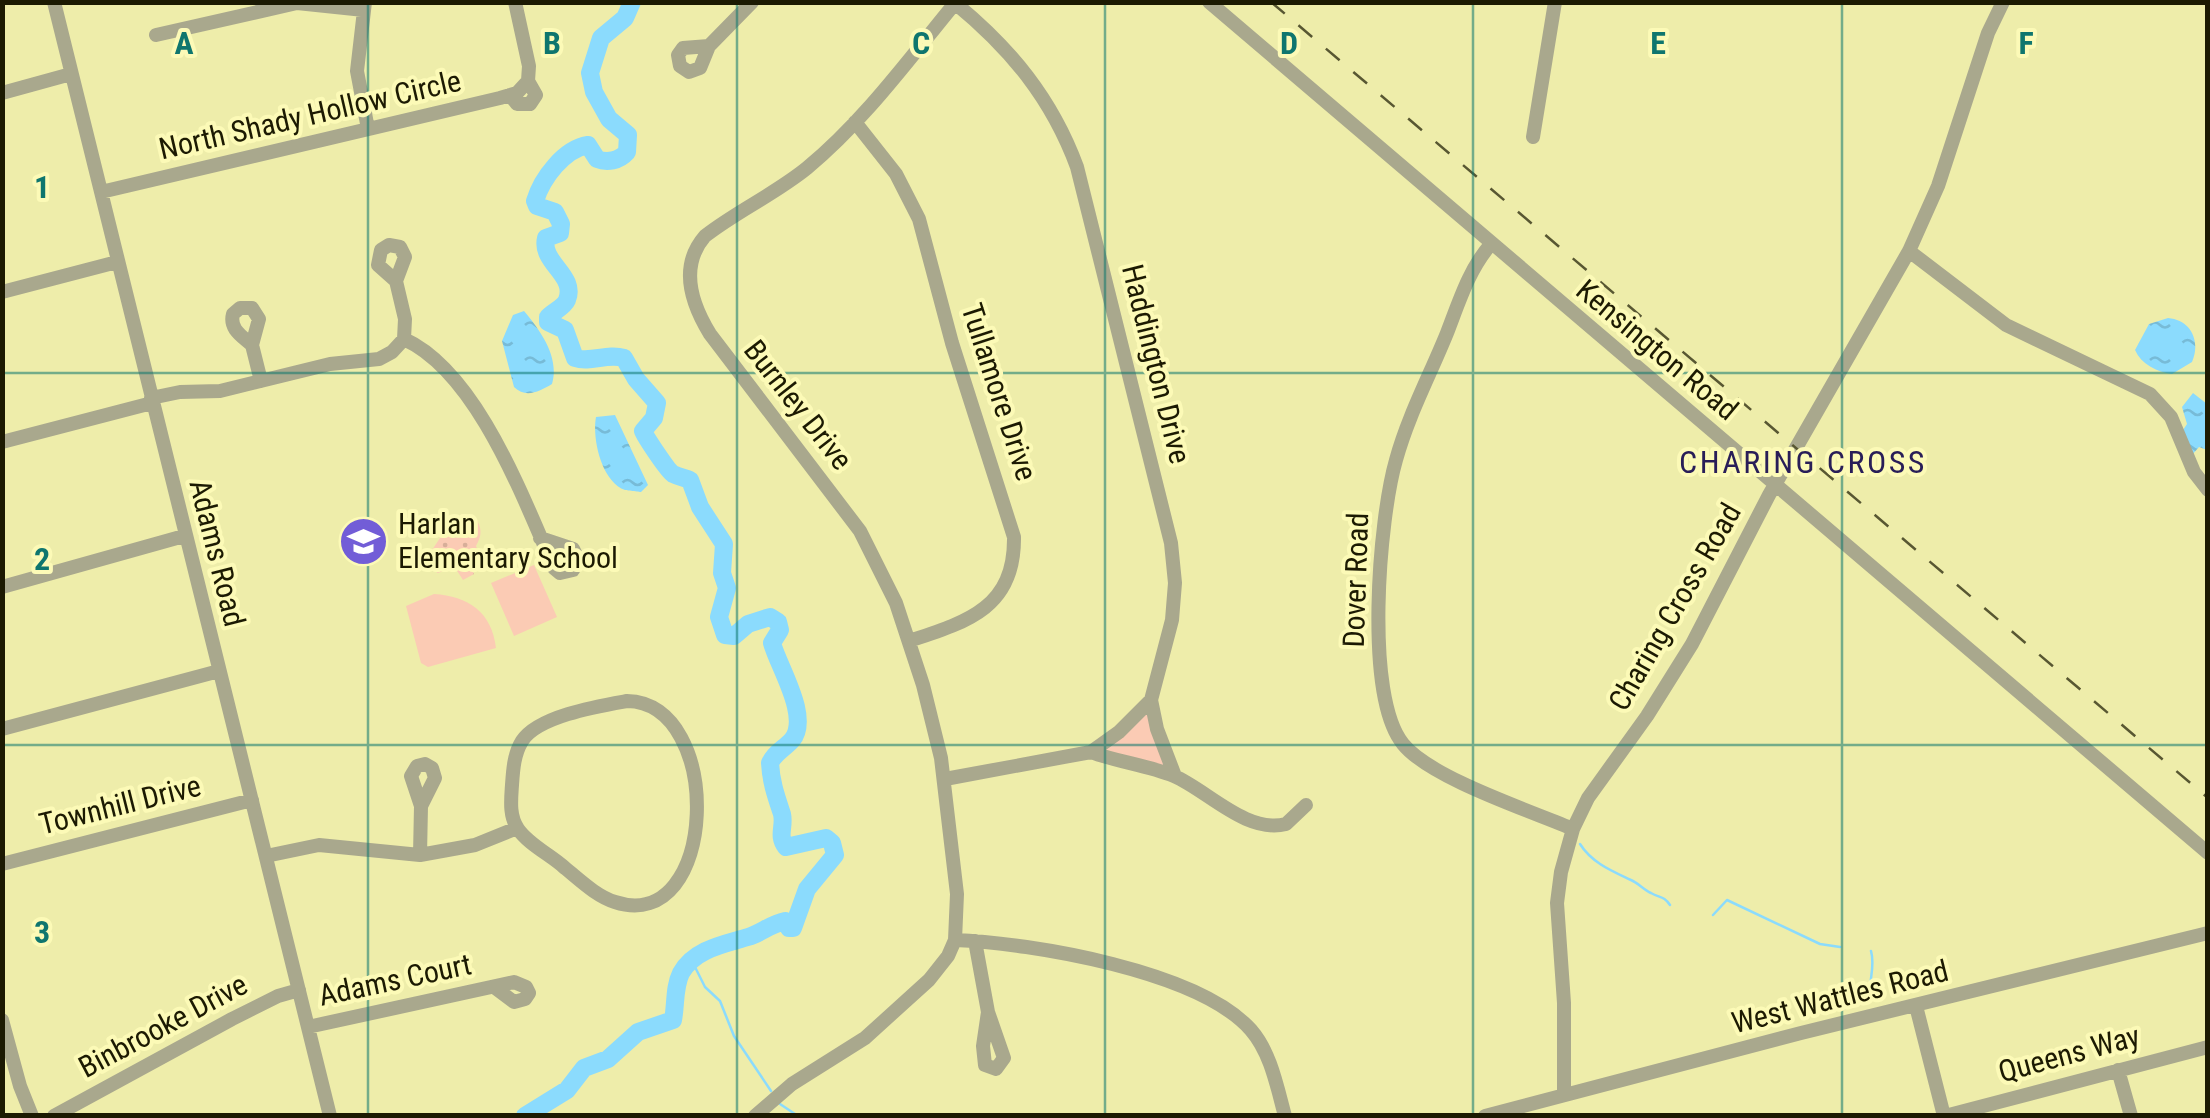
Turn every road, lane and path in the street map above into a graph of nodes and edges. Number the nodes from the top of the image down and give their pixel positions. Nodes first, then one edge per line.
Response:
1 (54, 2) edge
2 (515, 2) edge
3 (752, 2) edge
4 (1209, 2) edge
5 (1555, 2) edge
6 (2003, 2) edge
7 (955, 3) edge
8 (364, 6) edge
9 (156, 36) dead end
10 (709, 46) dead end
11 (71, 74) junction
12 (2, 93) edge
13 (855, 122) junction
14 (368, 129) junction
15 (1533, 138) dead end
16 (100, 192) junction
17 (1490, 244) junction
18 (1909, 251) junction
19 (118, 262) junction
20 (396, 281) dead end
21 (2, 292) edge
22 (404, 339) junction
23 (252, 344) dead end
24 (260, 381) junction
25 (151, 401) junction
26 (2, 442) edge
27 (1774, 487) junction
28 (2206, 489) edge
29 (184, 536) junction
30 (540, 538) dead end
31 (2, 587) edge
32 (909, 641) junction
33 (219, 671) junction
34 (1151, 700) junction
35 (2, 729) edge
36 (1091, 752) junction
37 (1175, 776) junction
38 (945, 779) junction
39 (252, 800) junction
40 (1306, 804) dead end
41 (421, 806) dead end
42 (518, 828) junction
43 (1572, 830) junction
44 (2208, 853) edge
45 (420, 854) junction
46 (266, 856) junction
47 (2, 864) edge
48 (2208, 934) edge
49 (955, 940) junction
50 (976, 942) junction
51 (494, 987) dead end
52 (299, 990) junction
53 (1916, 1006) junction
54 (988, 1012) dead end
55 (2, 1020) edge
56 (308, 1027) junction
57 (2208, 1047) edge
58 (2118, 1070) junction
59 (1564, 1094) junction
60 (32, 1116) edge
61 (54, 1116) edge
62 (330, 1116) edge
63 (755, 1116) edge
64 (1285, 1116) edge
65 (1485, 1116) edge
66 (1944, 1116) edge
67 (2131, 1116) edge

1 - 11 street, Adams Road
2 - 14 street, North Shady Hollow Circle
3 - 10 street
4 - 17 street, Kensington Road
5 - 15 street
6 - 18 street, Charing Cross Road
7 - 13 street, Burnley Drive
7 - 34 street, Haddington Drive
8 - 9 street
8 - 14 street
11 - 12 street
11 - 16 street, Adams Road
13 - 32 street, Tullamore Drive
13 - 32 street, Burnley Drive
14 - 16 street, North Shady Hollow Circle
16 - 19 street, Adams Road
17 - 27 street, Kensington Road
17 - 43 street, Dover Road
18 - 27 street, Charing Cross Road
18 - 28 street
19 - 21 street
19 - 25 street, Adams Road
20 - 22 street
22 - 24 street
22 - 30 street
23 - 24 street
24 - 25 street
25 - 26 street
25 - 29 street, Adams Road
27 - 43 street, Charing Cross Road
27 - 44 street, Kensington Road
29 - 31 street
29 - 33 street, Adams Road
32 - 38 street, Burnley Drive
33 - 35 street
33 - 39 street, Adams Road
34 - 36 street
34 - 37 street
36 - 37 street
36 - 38 street
37 - 40 street
38 - 49 street, Burnley Drive
39 - 46 street, Adams Road
39 - 47 street, Townhill Drive
41 - 45 street
42 - 42 street
42 - 45 street
43 - 59 street, Charing Cross Road
45 - 46 street
46 - 52 street, Adams Road
48 - 53 street, West Wattles Road
49 - 50 street
49 - 63 street
50 - 54 street
50 - 64 street
51 - 56 street, Adams Court
52 - 56 street, Adams Road
52 - 61 street, Binbrooke Drive
53 - 59 street, West Wattles Road
53 - 66 street
55 - 60 street
56 - 62 street, Adams Road
57 - 58 street, Queens Way
58 - 66 street, Queens Way
58 - 67 street
59 - 65 street, West Wattles Road

